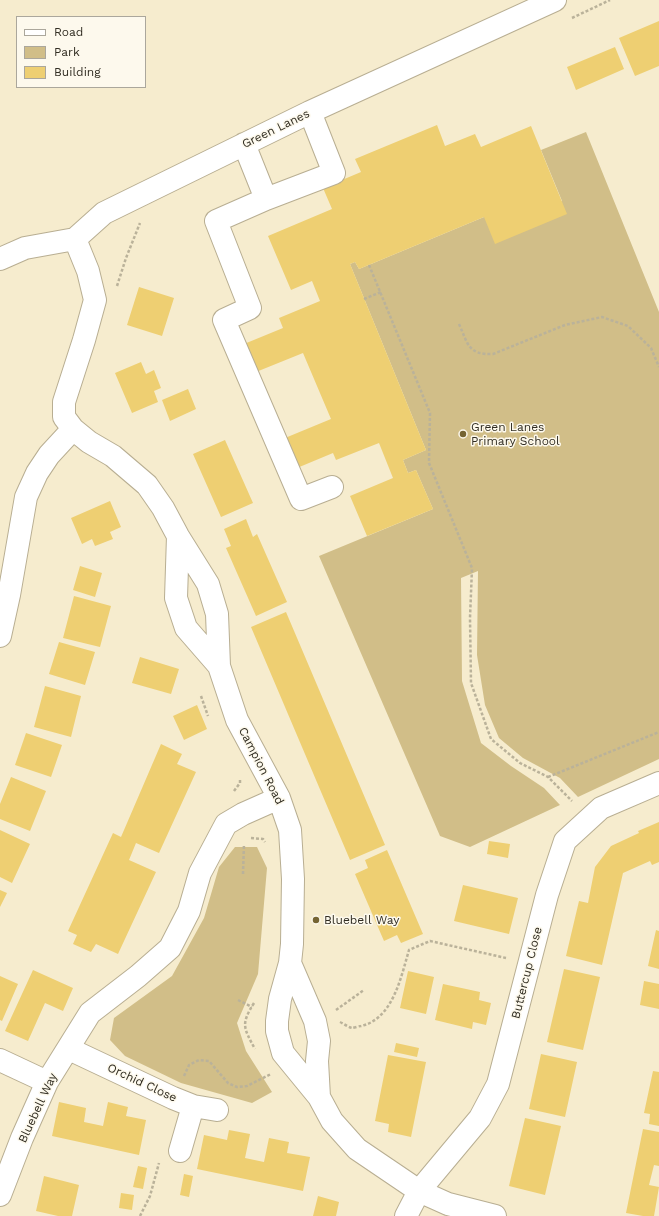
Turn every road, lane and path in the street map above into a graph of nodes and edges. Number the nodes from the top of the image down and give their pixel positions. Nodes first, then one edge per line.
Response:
1 (555, 0) edge
2 (610, 0) edge
3 (567, 20) dead end
4 (310, 112) junction
5 (244, 144) junction
6 (266, 199) junction
7 (140, 222) dead end
8 (75, 239) junction
9 (0, 259) edge
10 (369, 265) dead end
11 (117, 288) dead end
12 (380, 292) junction
13 (364, 299) dead end
14 (459, 324) dead end
15 (659, 367) edge
16 (73, 429) junction
17 (332, 486) dead end
18 (178, 536) junction
19 (0, 636) edge
20 (219, 666) junction
21 (659, 732) edge
22 (548, 777) junction
23 (659, 783) edge
24 (279, 798) junction
25 (571, 800) dead end
26 (244, 838) dead end
27 (243, 874) dead end
28 (290, 963) junction
29 (529, 963) junction
30 (364, 990) dead end
31 (238, 1000) dead end
32 (252, 1007) dead end
33 (336, 1010) dead end
34 (315, 1021) junction
35 (280, 1041) junction
36 (69, 1049) junction
37 (258, 1054) dead end
38 (0, 1060) edge
39 (268, 1069) dead end
40 (47, 1082) junction
41 (319, 1096) junction
42 (183, 1102) junction
43 (217, 1110) dead end
44 (180, 1151) dead end
45 (418, 1191) junction
46 (0, 1195) edge
47 (406, 1216) edge
48 (495, 1216) edge

1 - 4 street, Green Lanes
2 - 3 path
4 - 5 street, Green Lanes
4 - 6 street
5 - 6 street
5 - 8 street, Green Lanes
6 - 17 street
7 - 11 path
8 - 9 street
8 - 16 street
10 - 12 path
12 - 13 path
12 - 22 path
14 - 15 path
16 - 18 street, Campion Road
16 - 19 street
18 - 20 street, Campion Road
18 - 20 street, Campion Road
20 - 24 street, Campion Road
21 - 22 path
22 - 25 path
23 - 29 street, Buttercup Close
24 - 28 street, Campion Road
24 - 36 street, Bluebell Way
26 - 27 path
28 - 34 street, Campion Road
28 - 35 street, Campion Road
29 - 34 path
29 - 45 street, Buttercup Close
30 - 33 path
31 - 32 path
34 - 41 street, Campion Road
35 - 37 path
35 - 41 street, Campion Road
36 - 40 street, Bluebell Way
36 - 42 street, Orchid Close
38 - 40 street
39 - 42 path
40 - 46 street, Bluebell Way
41 - 45 street, Campion Road
42 - 43 street, Orchid Close
42 - 44 street
45 - 47 street, Buttercup Close
45 - 48 street, Campion Road

